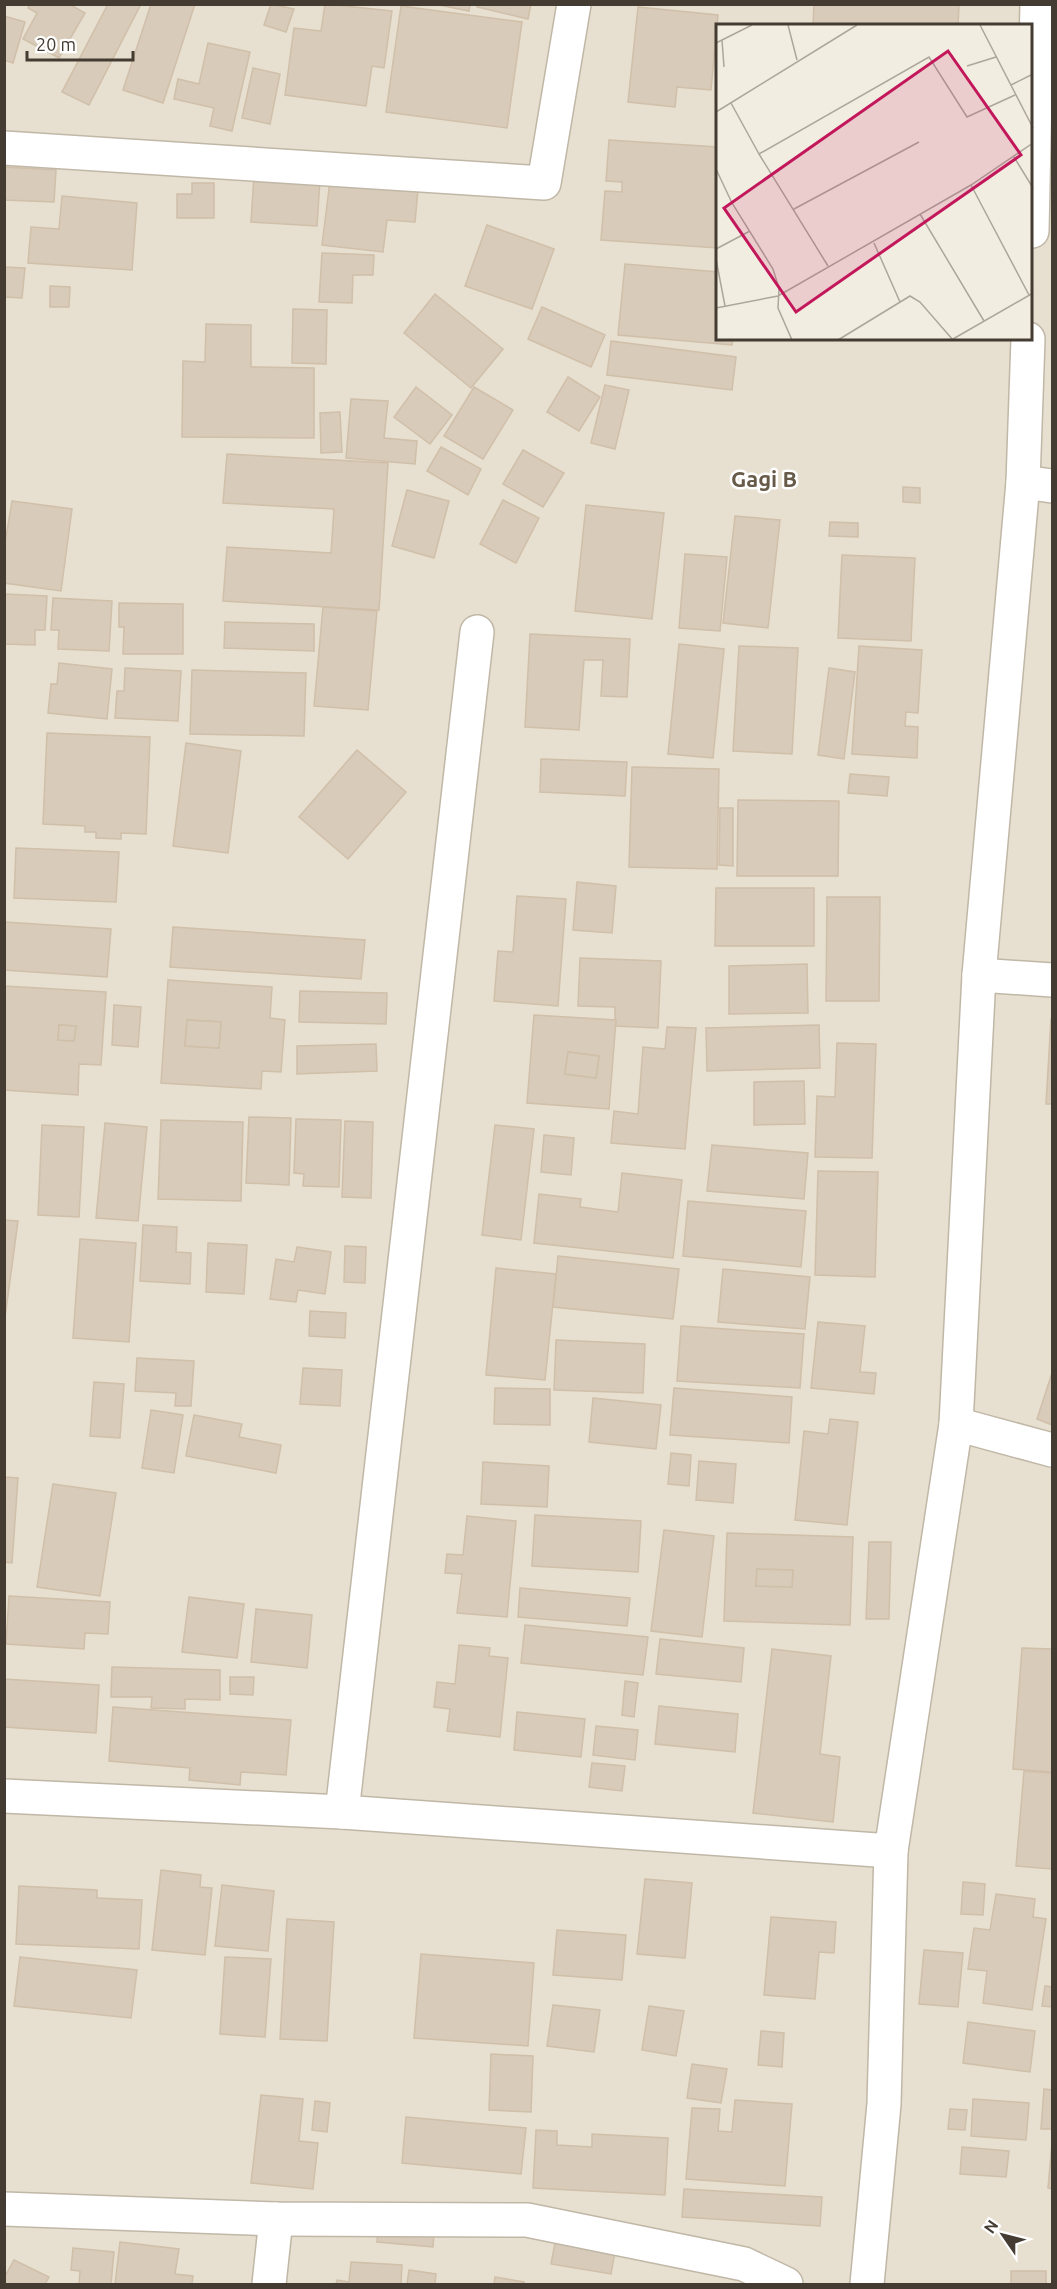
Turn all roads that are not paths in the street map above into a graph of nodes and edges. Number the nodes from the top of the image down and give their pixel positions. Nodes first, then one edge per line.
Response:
1 (574, 4) edge
2 (1037, 4) edge
3 (1045, 52) edge
4 (4, 148) edge
5 (1033, 217) edge
6 (1028, 340) edge
7 (1038, 484) edge
8 (477, 632) dead end
9 (979, 975) junction
10 (1053, 980) edge
11 (956, 1424) junction
12 (1053, 1450) edge
13 (4, 1796) edge
14 (342, 1812) junction
15 (891, 1851) junction
16 (4, 2209) edge
17 (276, 2219) junction
18 (269, 2284) edge
19 (786, 2284) edge
20 (867, 2284) edge

1 - 4 street
2 - 3 street
3 - 5 street
6 - 7 street
7 - 9 street
8 - 14 street
9 - 10 street
9 - 11 street
11 - 12 street
11 - 15 street
13 - 14 street
14 - 15 street
15 - 20 street
16 - 17 street
17 - 18 street
17 - 19 street

